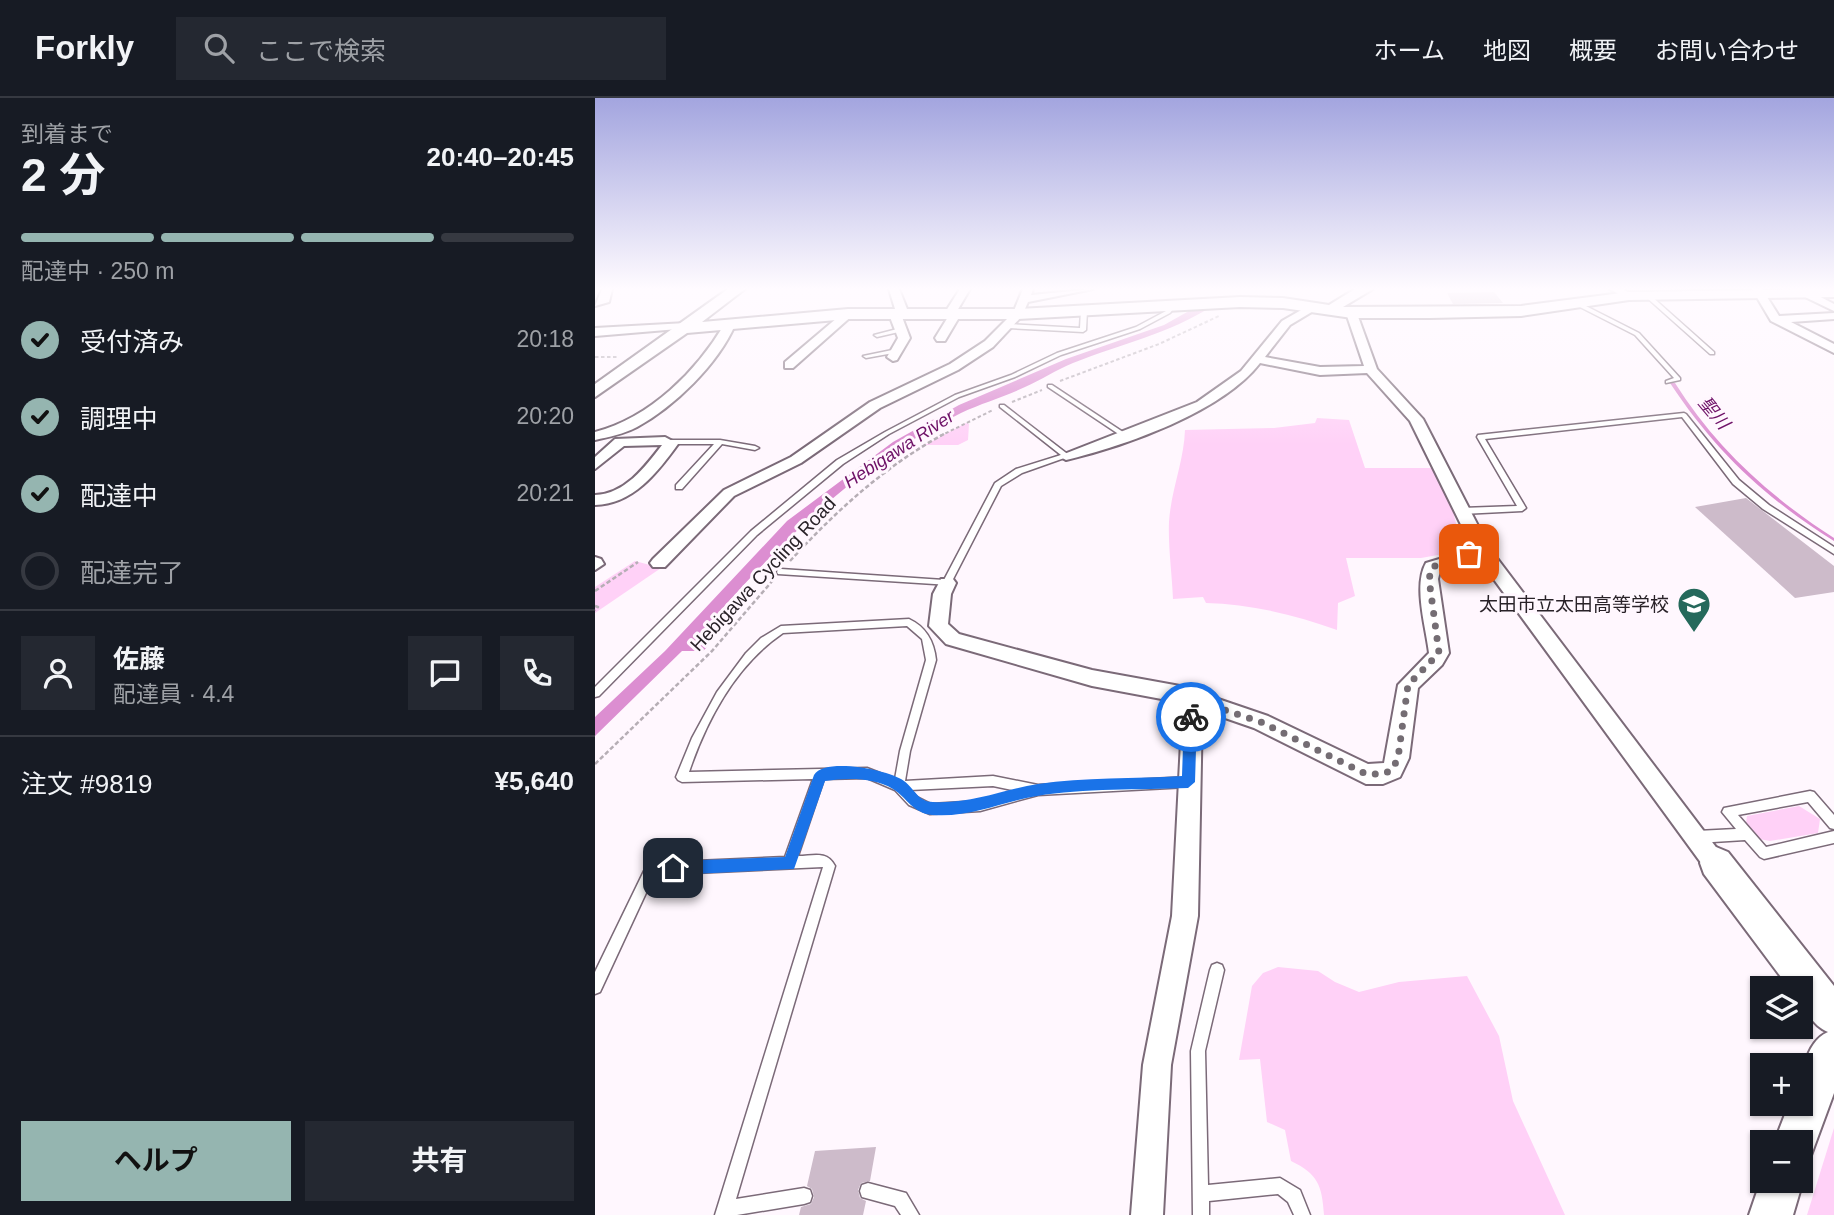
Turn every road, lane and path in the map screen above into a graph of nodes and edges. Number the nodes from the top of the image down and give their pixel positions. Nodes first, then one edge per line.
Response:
1 (665, 341) edge
2 (721, 341) edge
3 (817, 341) edge
4 (902, 341) edge
5 (991, 341) edge
6 (1098, 341) edge
7 (1165, 341) edge
8 (1271, 341) edge
9 (1362, 341) edge
10 (1644, 341) edge
11 (1698, 341) edge
12 (1818, 341) edge
13 (1834, 349) edge
14 (1712, 353) dead end
15 (895, 354) joint
16 (866, 356) dead end
17 (1256, 359) junction
18 (789, 365) dead end
19 (1371, 369) junction
20 (1672, 382) dead end
21 (1050, 386) junction
22 (595, 392) edge
23 (1002, 406) junction
24 (595, 436) edge
25 (617, 436) junction
26 (1125, 436) junction
27 (669, 442) junction
28 (720, 442) junction
29 (755, 447) dead end
30 (1066, 456) junction
31 (595, 465) edge
32 (679, 487) dead end
33 (595, 500) edge
34 (1462, 511) junction
35 (1834, 551) edge
36 (1483, 552) junction
37 (638, 562) dead end
38 (659, 563) dead end
39 (781, 572) junction
40 (947, 583) junction
41 (595, 591) edge
42 (595, 693) edge
43 (1194, 700) junction
44 (595, 764) edge
45 (820, 775) junction
46 (1188, 782) junction
47 (899, 786) junction
48 (1038, 790) junction
49 (1834, 824) edge
50 (1746, 834) junction
51 (1834, 837) edge
52 (1706, 850) junction
53 (789, 864) junction
54 (1217, 970) dead end
55 (595, 988) edge
56 (1834, 1016) edge
57 (1834, 1049) edge
58 (1800, 1130) edge
59 (867, 1191) dead end
60 (1778, 1193) edge
61 (1200, 1194) junction
62 (804, 1196) dead end
63 (724, 1212) edge
64 (911, 1215) edge
65 (1147, 1215) edge
66 (1201, 1215) edge
67 (1302, 1215) edge
68 (1771, 1215) edge

1 - 22 street
2 - 25 street
3 - 18 street
4 - 15 street
5 - 38 street
6 - 42 lane
7 - 21 path, Hebigawa Cycling Road
8 - 17 street
9 - 19 street
10 - 20 lane
11 - 14 lane
12 - 13 street
15 - 16 lane
17 - 19 street
17 - 26 street
19 - 34 street
21 - 23 path, Hebigawa Cycling Road
21 - 26 lane
23 - 30 lane
23 - 39 path, Hebigawa Cycling Road
24 - 25 street
25 - 27 street
25 - 31 street
26 - 30 street
27 - 28 lane
27 - 33 street
28 - 29 lane
28 - 32 lane
30 - 40 lane
34 - 35 lane
34 - 36 street
36 - 43 street
36 - 52 street
37 - 41 path
39 - 40 lane
39 - 44 path, Hebigawa Cycling Road
40 - 43 street
43 - 46 street
45 - 47 lane
45 - 47 lane
45 - 53 lane
46 - 48 lane
46 - 65 street
47 - 48 lane
47 - 48 lane
49 - 50 lane
50 - 51 lane
50 - 52 lane
52 - 56 street
53 - 55 lane
53 - 63 lane
54 - 61 lane
57 - 58 street
59 - 64 lane
60 - 68 street
61 - 66 lane
61 - 67 lane
62 - 63 lane

